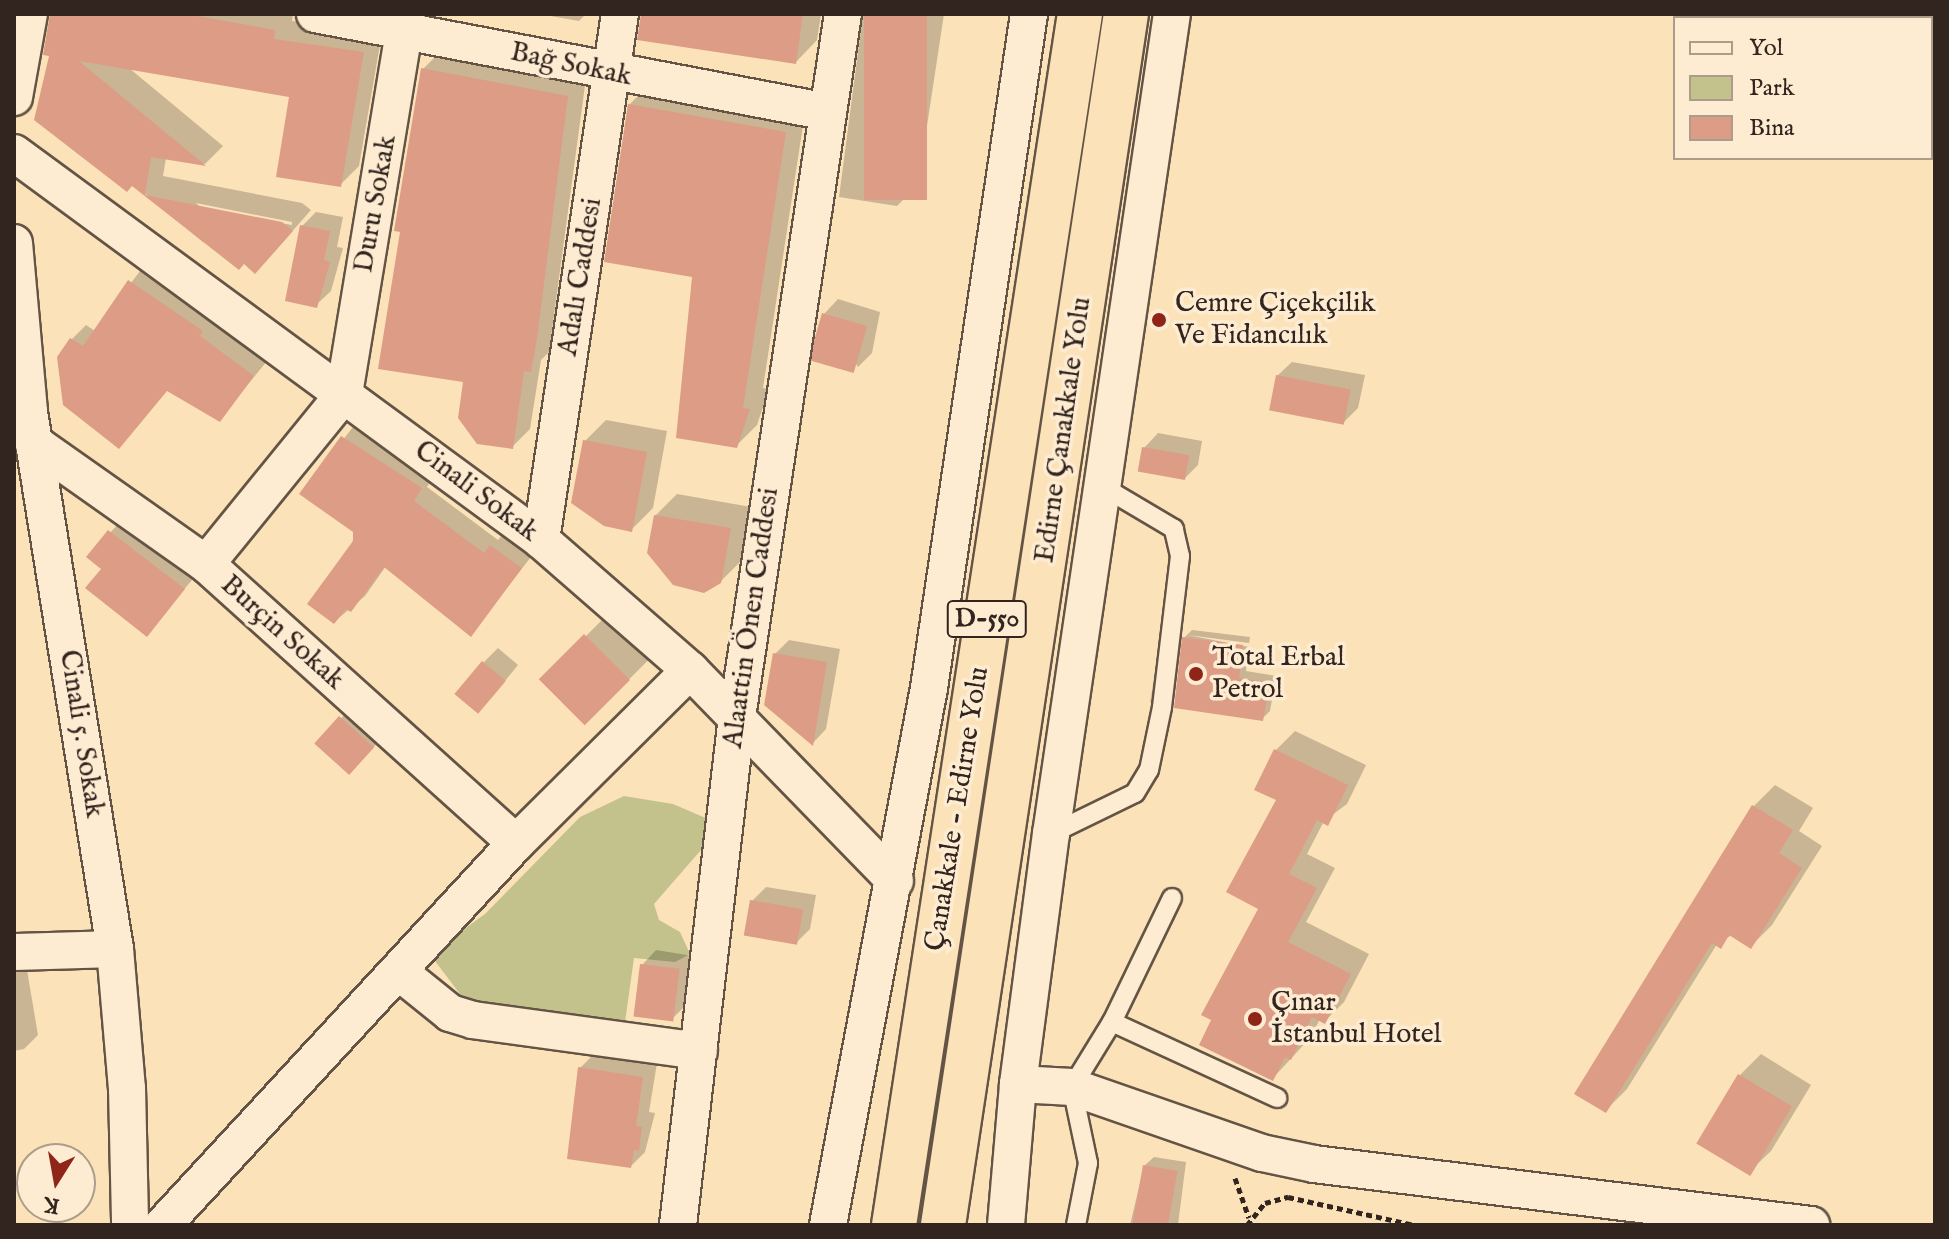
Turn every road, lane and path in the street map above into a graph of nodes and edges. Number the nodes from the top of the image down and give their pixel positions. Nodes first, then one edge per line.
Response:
1 (29, 14) edge
2 (315, 14) edge
3 (620, 14) edge
4 (843, 14) edge
5 (1029, 14) edge
6 (1080, 14) edge
7 (1126, 14) edge
8 (1172, 14) edge
9 (406, 22) edge
10 (611, 74) junction
11 (14, 97) edge
12 (828, 112) junction
13 (14, 153) edge
14 (14, 243) edge
15 (344, 394) junction
16 (25, 422) edge
17 (1079, 481) junction
18 (541, 540) junction
19 (206, 564) junction
20 (690, 670) junction
21 (737, 717) junction
22 (1051, 834) junction
23 (1002, 837) junction
24 (516, 843) junction
25 (895, 881) junction
26 (1172, 898) dead end
27 (115, 949) junction
28 (14, 952) edge
29 (398, 971) junction
30 (1112, 1022) junction
31 (699, 1051) junction
32 (1018, 1084) junction
33 (1072, 1087) junction
34 (1277, 1098) dead end
35 (130, 1225) edge
36 (163, 1225) edge
37 (678, 1225) edge
38 (828, 1225) edge
39 (894, 1225) edge
40 (943, 1225) edge
41 (1006, 1225) edge
42 (1076, 1225) edge
43 (1247, 1225) edge
44 (1414, 1225) edge
45 (1811, 1225) edge

1 - 11 street
2 - 9 street, Bağ Sokak
3 - 10 street, Adalı Caddesi
4 - 12 street, Alaattin Önen Caddesi
5 - 25 street
6 - 39 highway, Çanakkale - Edirne Yolu / D-550
7 - 17 highway, Edirne Çanakkale Yolu / D-550
8 - 17 street
9 - 10 street, Bağ Sokak
9 - 15 street, Duru Sokak
10 - 12 street, Bağ Sokak
10 - 18 street, Adalı Caddesi
12 - 21 street, Alaattin Önen Caddesi
13 - 15 street, Cinali Sokak
14 - 16 street, Cinali 5. Sokak
15 - 18 street, Cinali Sokak
15 - 19 street
16 - 19 street, Burçin Sokak
16 - 27 street, Cinali 5. Sokak
17 - 22 street
17 - 22 lane
17 - 23 highway, Edirne Çanakkale Yolu / D-550
18 - 20 street, Cinali Sokak
19 - 24 street, Burçin Sokak
20 - 21 street, Cinali Sokak
20 - 24 street
21 - 25 street, Cinali Sokak
21 - 31 street, Alaattin Önen Caddesi
22 - 23 street
22 - 32 street
23 - 40 highway, Edirne Çanakkale Yolu / D-550
24 - 29 street
25 - 38 street
26 - 30 lane
27 - 28 street
27 - 35 street, Cinali 5. Sokak
29 - 31 street
29 - 36 street
30 - 33 lane
30 - 34 lane
31 - 37 street, Alaattin Önen Caddesi
32 - 33 street
32 - 41 street
33 - 42 lane
33 - 45 street
43 - 44 path

